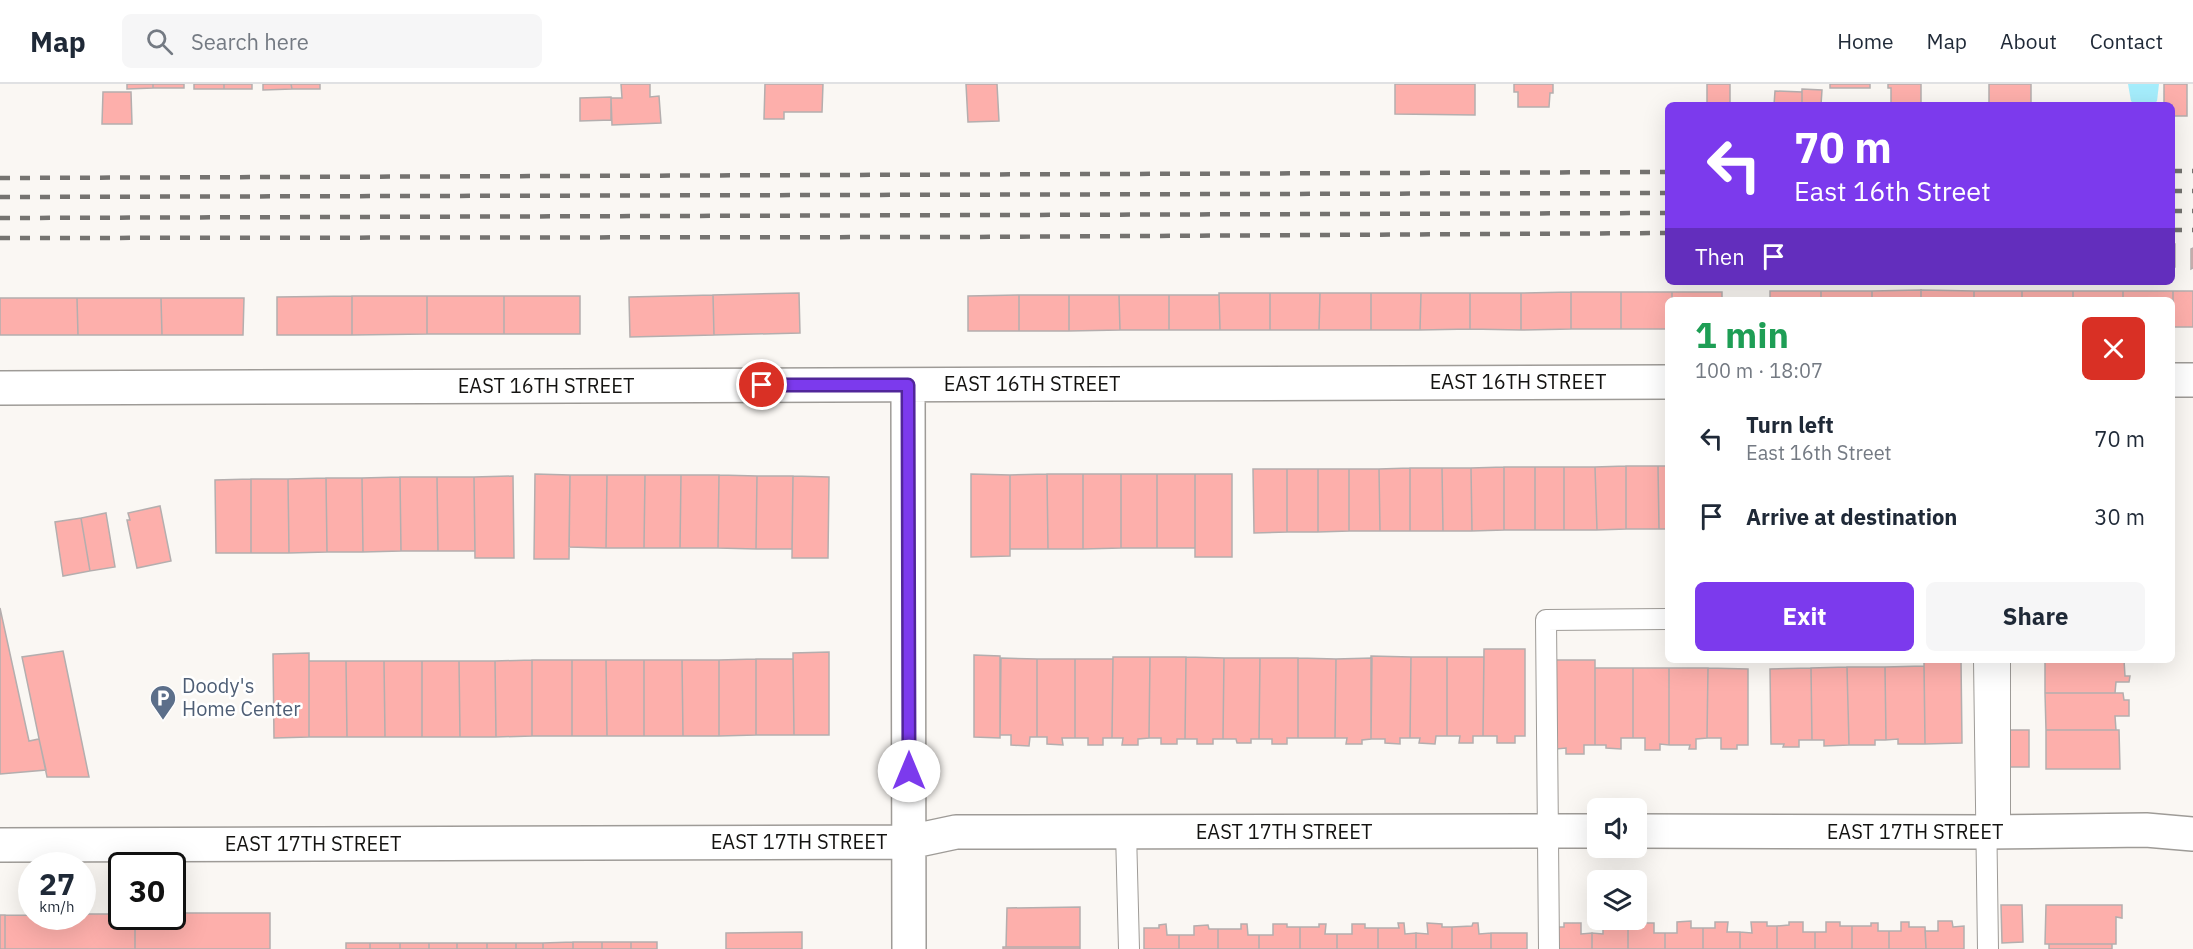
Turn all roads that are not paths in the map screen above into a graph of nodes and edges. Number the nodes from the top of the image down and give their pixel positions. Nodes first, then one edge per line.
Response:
1 (2175, 380) edge
2 (2193, 380) edge
3 (1665, 382) edge
4 (908, 385) junction
5 (0, 388) edge
6 (1665, 619) edge
7 (1984, 663) edge
8 (2000, 663) edge
9 (1547, 831) junction
10 (1587, 831) edge
11 (1647, 831) edge
12 (1126, 832) junction
13 (1993, 832) junction
14 (2193, 834) edge
15 (909, 842) junction
16 (0, 845) edge
17 (909, 949) edge
18 (1128, 949) edge
19 (1549, 949) edge
20 (1988, 949) edge

1 - 2 street
3 - 4 street, EAST 16TH STREET
4 - 5 street, EAST 16TH STREET
4 - 15 street
6 - 9 lane
7 - 13 lane
8 - 13 lane
9 - 10 street, EAST 17TH STREET
9 - 12 street, EAST 17TH STREET
9 - 19 lane
11 - 13 street, EAST 17TH STREET
12 - 15 street, EAST 17TH STREET
12 - 18 lane
13 - 14 street, EAST 17TH STREET
13 - 20 lane
15 - 16 street, EAST 17TH STREET
15 - 17 street

